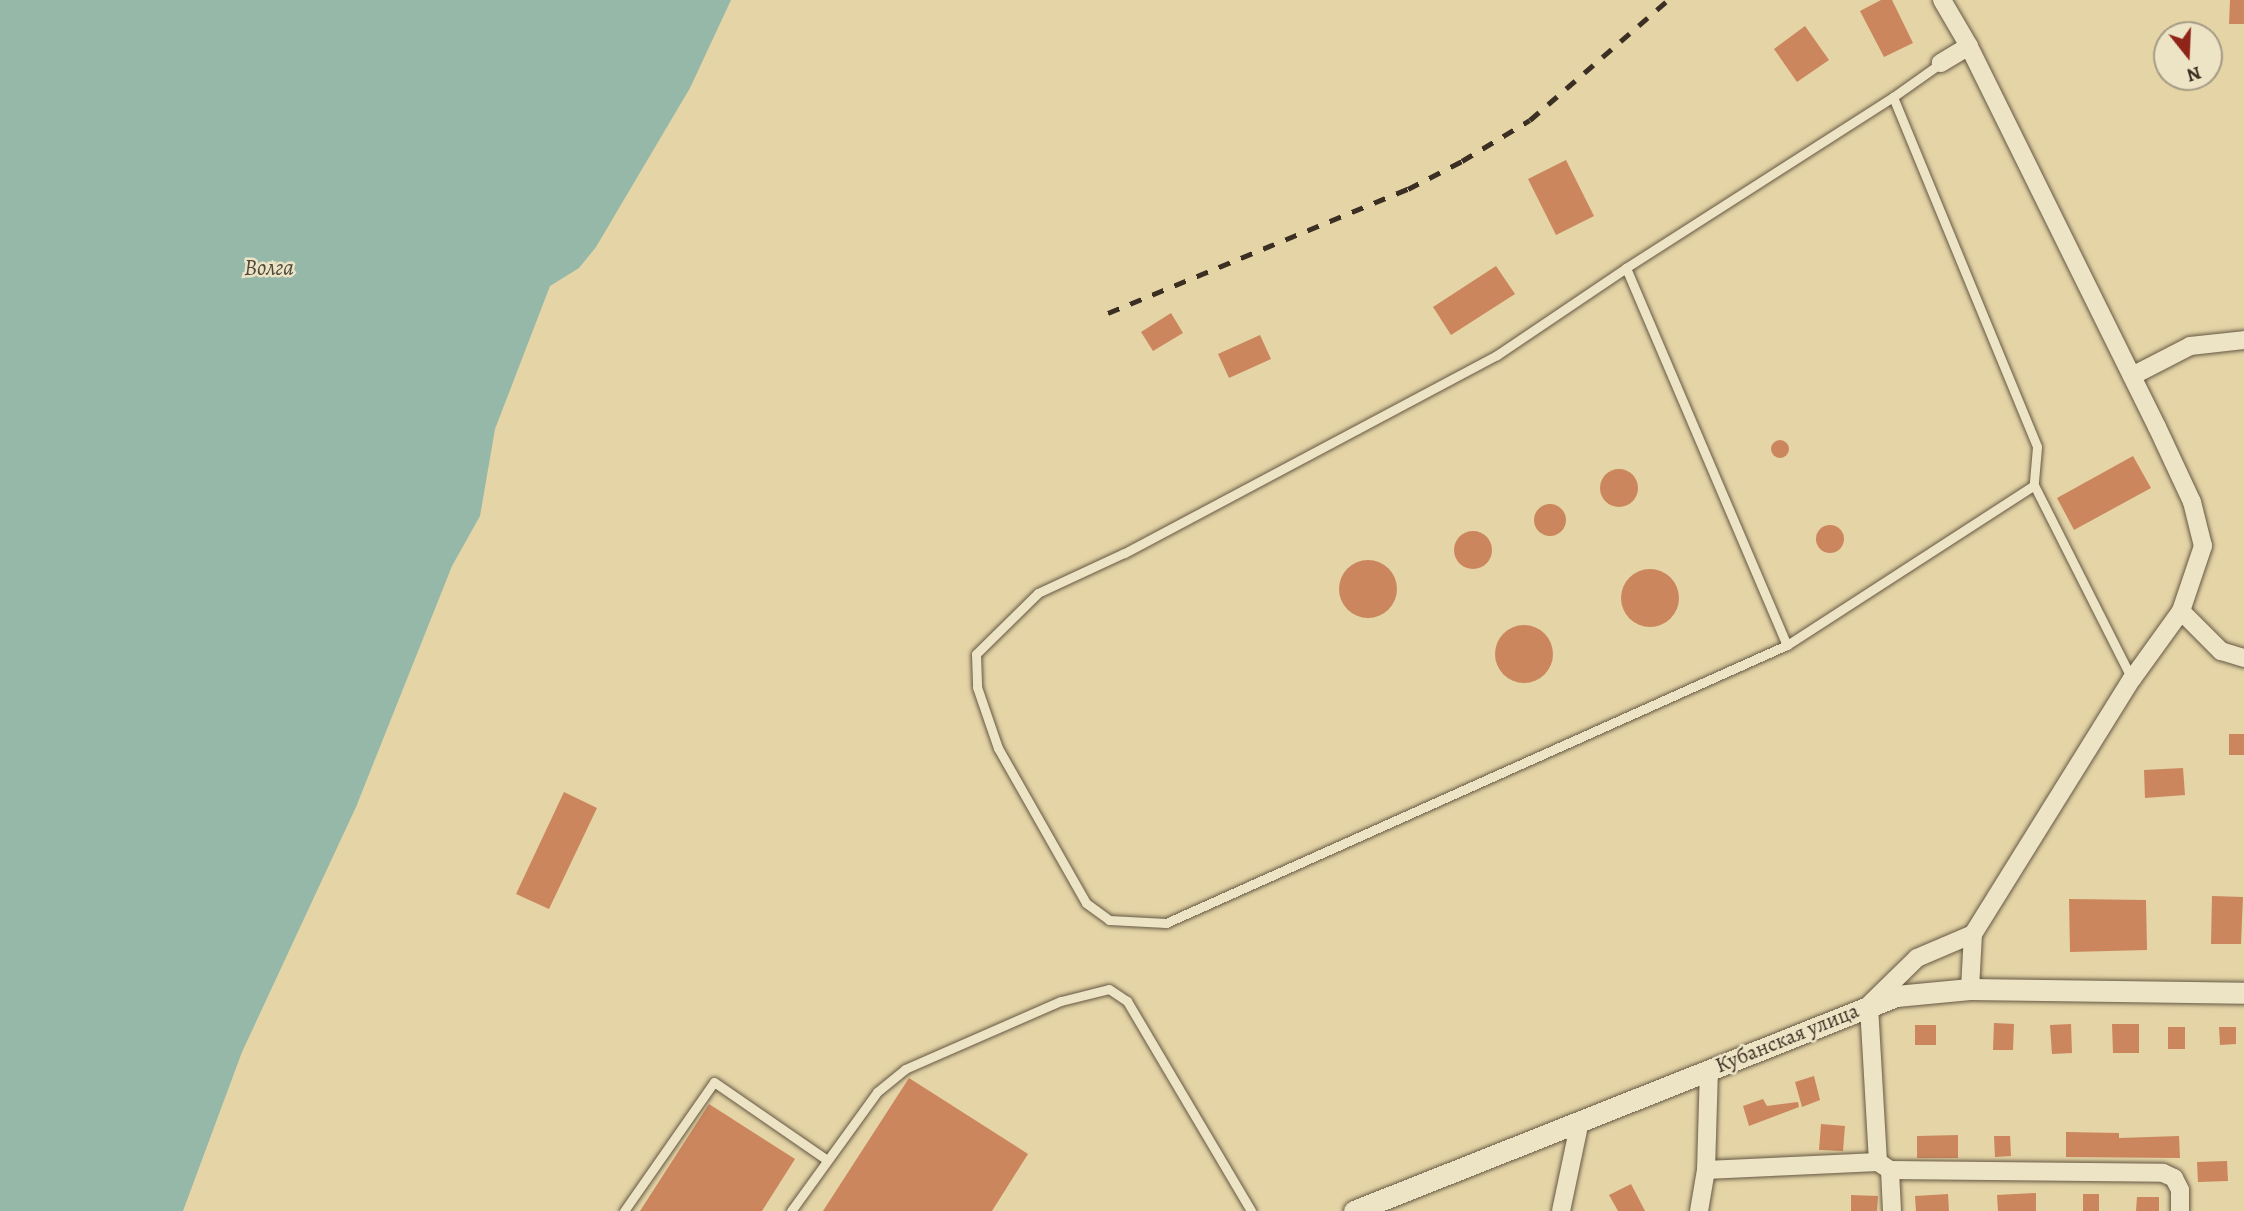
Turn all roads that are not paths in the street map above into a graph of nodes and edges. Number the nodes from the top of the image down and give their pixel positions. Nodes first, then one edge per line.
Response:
1 (1942, 0) edge
2 (1969, 46) junction
3 (1941, 63) joint
4 (1893, 97) junction
5 (1626, 268) junction
6 (2244, 340) edge
7 (2133, 376) junction
8 (2034, 485) junction
9 (2181, 611) junction
10 (1787, 645) junction
11 (2244, 658) edge
12 (2132, 679) junction
13 (1973, 934) junction
14 (1970, 989) junction
15 (2244, 993) edge
16 (1869, 1005) junction
17 (1709, 1070) junction
18 (1580, 1121) junction
19 (827, 1160) junction
20 (1884, 1166) junction
21 (1706, 1170) junction
22 (624, 1211) edge
23 (791, 1211) edge
24 (1251, 1211) edge
25 (1354, 1211) edge
26 (1561, 1211) edge
27 (1699, 1211) edge
28 (1892, 1211) edge
29 (2180, 1211) edge

1 - 2 street
2 - 3 street
2 - 7 street
3 - 4 lane
4 - 5 lane
4 - 8 lane
5 - 10 lane
5 - 10 lane
6 - 7 street
7 - 9 street
8 - 10 lane
8 - 12 lane
9 - 11 street
9 - 12 street
12 - 13 street
13 - 14 street
13 - 16 street
14 - 15 street, Кубанская улица
14 - 16 street, Кубанская улица
16 - 17 street, Кубанская улица
16 - 20 street
17 - 18 street, Кубанская улица
17 - 21 street
18 - 25 street, Кубанская улица
18 - 26 street
19 - 22 lane
19 - 23 lane
19 - 24 lane
20 - 21 street
20 - 28 street
20 - 29 street
21 - 27 street

